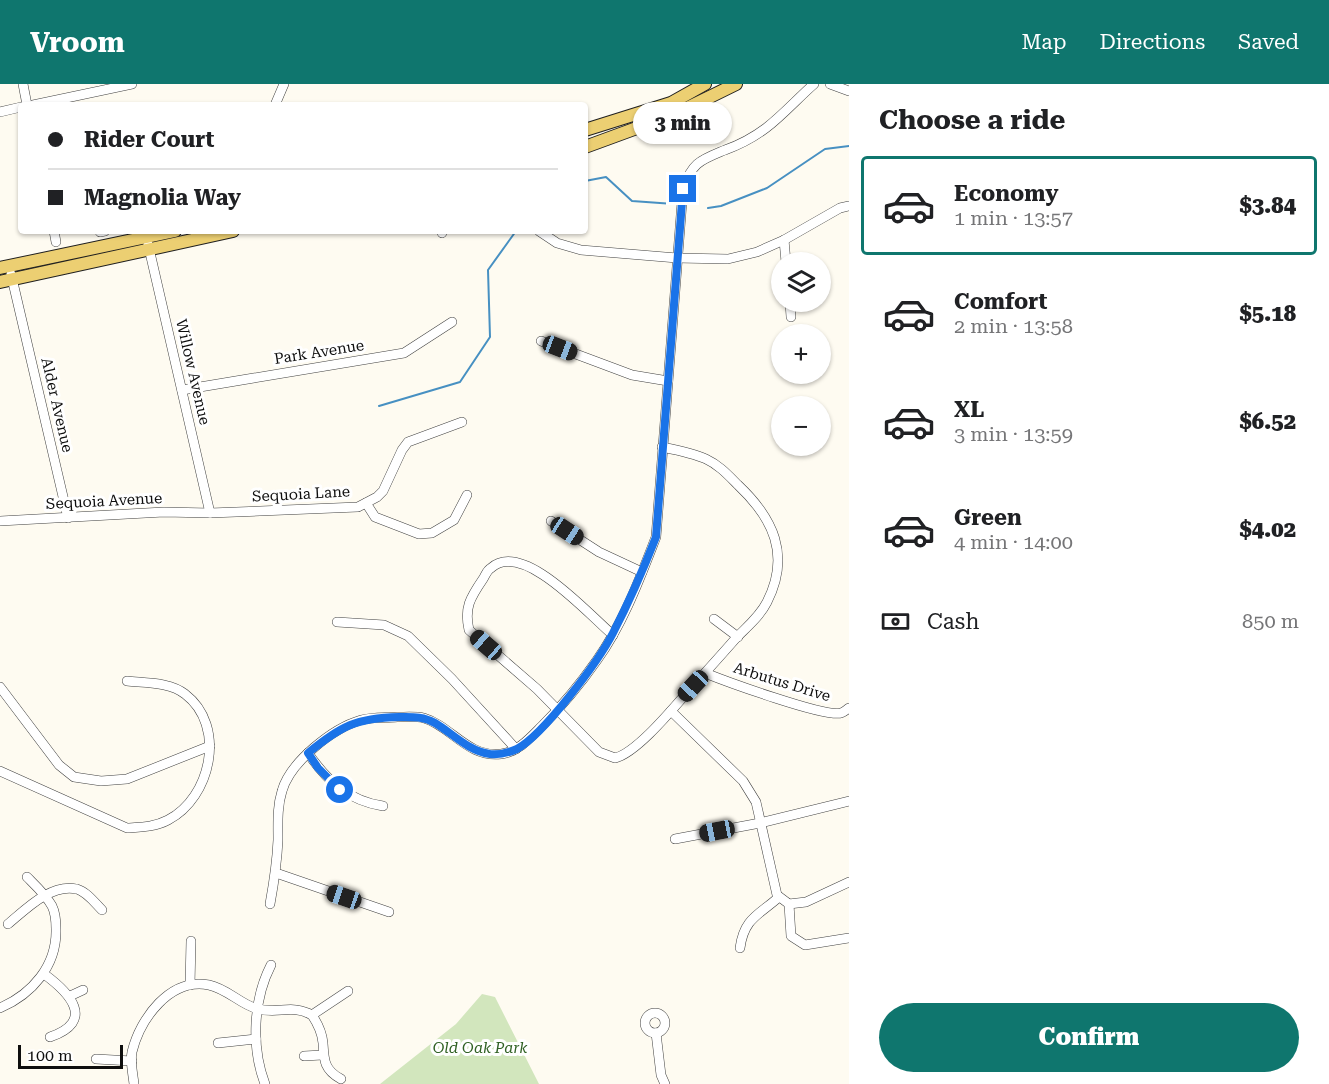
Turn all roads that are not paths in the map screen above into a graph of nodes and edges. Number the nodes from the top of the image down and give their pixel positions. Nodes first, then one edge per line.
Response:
1 (23, 84) edge
2 (132, 84) edge
3 (284, 84) edge
4 (705, 84) edge
5 (736, 84) edge
6 (814, 84) edge
7 (830, 84) edge
8 (849, 91) edge
9 (26, 102) edge
10 (47, 102) edge
11 (276, 102) edge
12 (18, 109) edge
13 (0, 112) edge
14 (588, 129) edge
15 (588, 146) edge
16 (849, 206) edge
17 (55, 234) edge
18 (160, 234) edge
19 (219, 234) edge
20 (544, 234) edge
21 (146, 237) junction
22 (784, 240) junction
23 (56, 242) dead end
24 (151, 249) junction
25 (785, 252) edge
26 (676, 258) junction
27 (4, 267) edge
28 (13, 279) junction
29 (0, 282) edge
30 (791, 312) edge
31 (791, 317) dead end
32 (452, 322) dead end
33 (541, 341) dead end
34 (668, 381) junction
35 (182, 390) junction
36 (462, 422) dead end
37 (662, 447) junction
38 (467, 495) dead end
39 (366, 503) junction
40 (210, 513) junction
41 (68, 518) junction
42 (0, 521) edge
43 (551, 521) dead end
44 (642, 572) junction
45 (714, 619) dead end
46 (337, 622) dead end
47 (613, 635) junction
48 (738, 637) junction
49 (705, 673) junction
50 (127, 681) dead end
51 (0, 687) edge
52 (849, 708) edge
53 (557, 711) junction
54 (670, 711) junction
55 (210, 746) junction
56 (516, 749) junction
57 (308, 753) junction
58 (0, 771) edge
59 (849, 801) edge
60 (382, 806) dead end
61 (760, 823) junction
62 (675, 839) dead end
63 (276, 873) junction
64 (27, 877) dead end
65 (849, 882) edge
66 (44, 895) junction
67 (779, 897) junction
68 (270, 904) dead end
69 (789, 904) junction
70 (102, 910) dead end
71 (389, 912) dead end
72 (8, 924) dead end
73 (849, 938) edge
74 (191, 941) dead end
75 (740, 948) dead end
76 (271, 966) dead end
77 (44, 974) junction
78 (190, 985) junction
79 (83, 990) dead end
80 (348, 991) dead end
81 (70, 996) junction
82 (0, 1008) edge
83 (257, 1009) junction
84 (312, 1015) junction
85 (656, 1033) dead end
86 (50, 1037) dead end
87 (256, 1039) junction
88 (218, 1043) dead end
89 (322, 1055) junction
90 (304, 1056) dead end
91 (96, 1059) dead end
92 (132, 1061) junction
93 (341, 1079) dead end
94 (134, 1084) edge
95 (265, 1084) edge
96 (665, 1084) edge

1 - 9 street
2 - 10 street
3 - 11 street
4 - 14 main road
5 - 15 main road
6 - 26 street
7 - 8 street
12 - 13 street
16 - 22 street
17 - 23 street
18 - 21 main road
19 - 24 main road
20 - 26 street
21 - 24 street, Willow Avenue
21 - 27 main road
22 - 25 street
22 - 26 street
24 - 28 main road
24 - 35 street, Willow Avenue
26 - 34 street
27 - 28 street, Alder Avenue
28 - 29 main road
28 - 41 street, Alder Avenue
30 - 31 street
32 - 35 street, Park Avenue
33 - 34 street
34 - 37 street
35 - 40 street, Willow Avenue
36 - 39 street, Sequoia Lane
37 - 44 street
37 - 48 street
38 - 39 street
39 - 40 street, Sequoia Lane
40 - 41 street, Sequoia Avenue
41 - 42 street, Sequoia Avenue
43 - 44 street
44 - 47 street
45 - 48 street
46 - 56 street
47 - 53 street
47 - 53 street
48 - 49 street
49 - 52 street, Arbutus Drive
49 - 54 street
50 - 55 street
51 - 55 street
53 - 54 street
53 - 56 street
54 - 61 street
55 - 58 street
56 - 57 street
57 - 60 street
57 - 63 street
59 - 61 street
61 - 62 street
61 - 67 street
63 - 68 street
63 - 71 street
64 - 66 street
65 - 69 street
66 - 70 street
66 - 72 street
66 - 77 street
67 - 69 street
67 - 75 street
69 - 73 street
74 - 78 street
76 - 83 street
77 - 81 street
77 - 82 street
78 - 83 street
78 - 92 street
79 - 81 street
80 - 84 street
81 - 86 street
83 - 84 street
83 - 87 street
84 - 89 street
85 - 96 street
87 - 88 street
87 - 95 street
89 - 90 street
89 - 93 street
91 - 92 street
92 - 94 street

